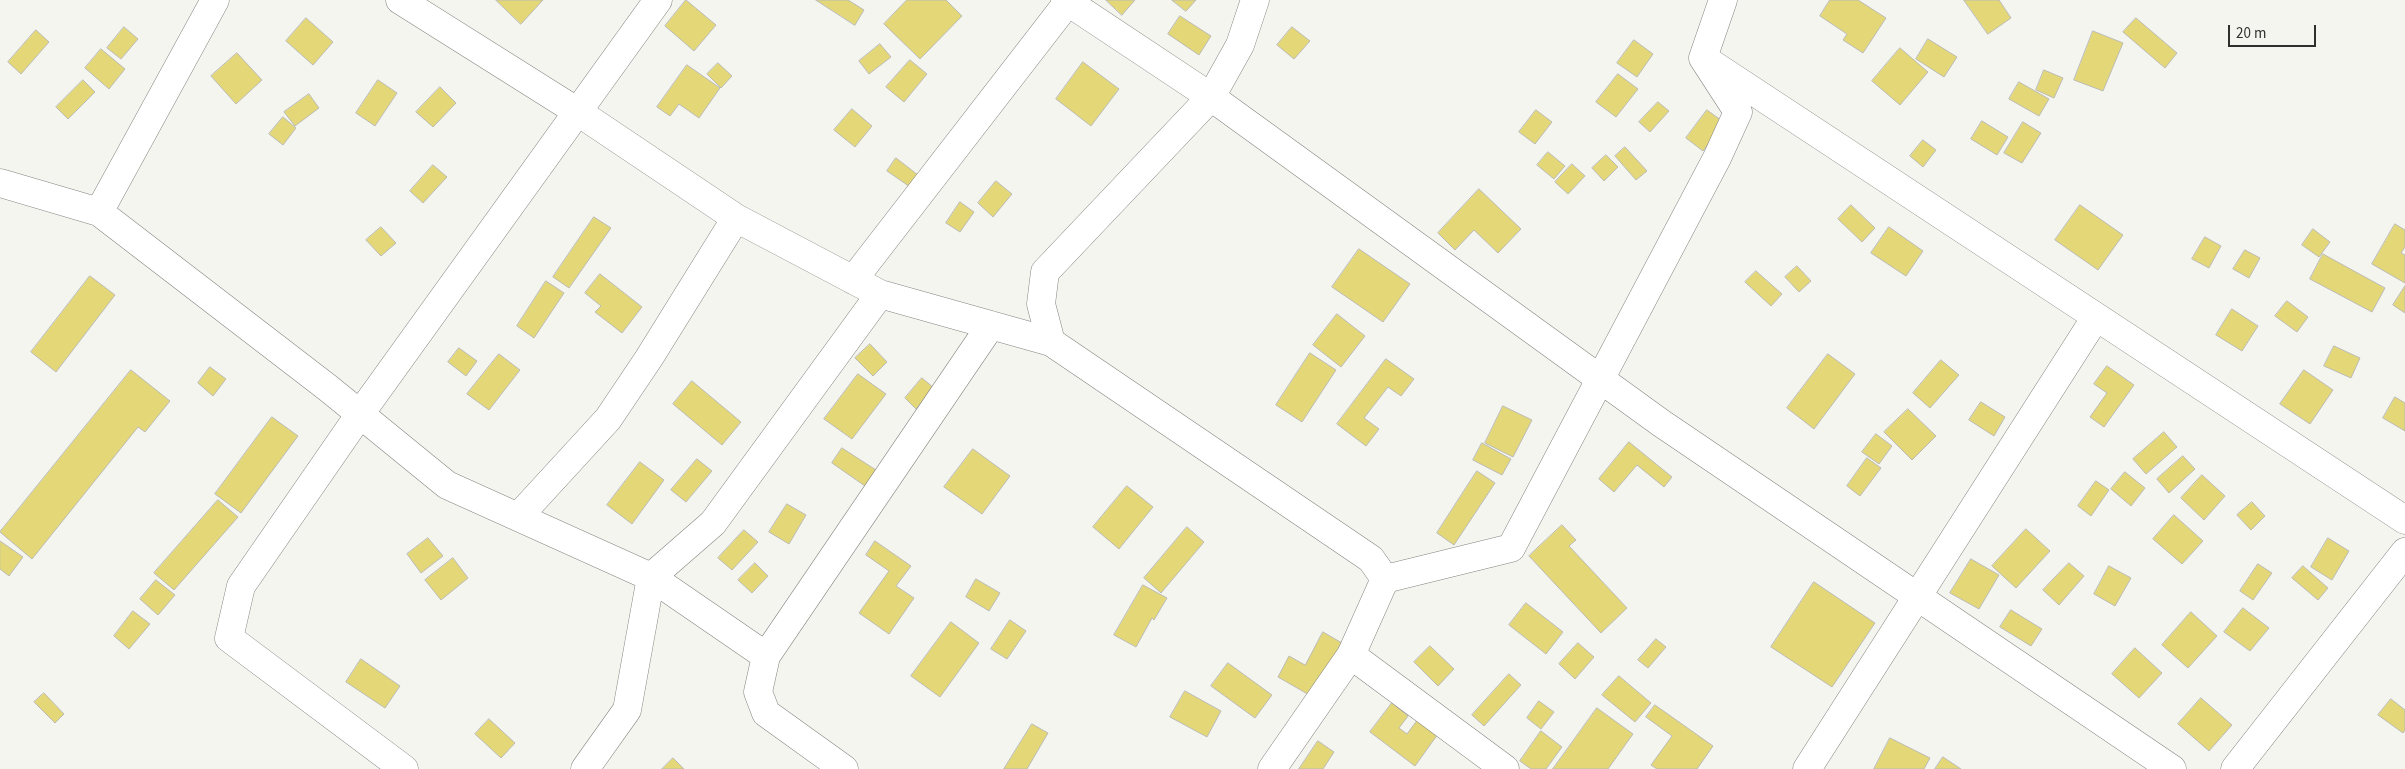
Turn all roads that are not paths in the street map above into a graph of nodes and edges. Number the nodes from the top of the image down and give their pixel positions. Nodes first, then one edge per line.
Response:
1 (214, 0) edge
2 (400, 0) edge
3 (658, 0) edge
4 (1255, 0) edge
5 (1723, 0) edge
6 (1066, 1) edge
7 (1703, 58) junction
8 (1211, 97) junction
9 (578, 112) junction
10 (0, 184) edge
11 (98, 212) junction
12 (736, 218) junction
13 (853, 280) junction
14 (880, 294) junction
15 (2096, 317) junction
16 (992, 325) junction
17 (1051, 342) junction
18 (1601, 379) junction
19 (360, 414) junction
20 (518, 517) junction
21 (2405, 520) edge
22 (2405, 552) edge
23 (651, 577) junction
24 (1385, 579) junction
25 (1917, 596) junction
26 (1352, 655) junction
27 (766, 656) junction
28 (404, 769) edge
29 (586, 769) edge
30 (844, 769) edge
31 (1272, 769) edge
32 (1505, 769) edge
33 (1807, 769) edge
34 (2172, 769) edge
35 (2235, 769) edge

1 - 11 street
2 - 9 street
3 - 9 street
4 - 8 street
5 - 7 street
6 - 8 street
6 - 13 street
7 - 15 street
7 - 18 street
8 - 17 street
8 - 18 street
9 - 12 street
9 - 19 street
10 - 11 street
11 - 19 street
12 - 13 street
12 - 20 street
13 - 14 street
14 - 16 street
14 - 23 street
15 - 21 street
15 - 25 street
16 - 17 street
16 - 27 street
17 - 24 street
18 - 24 street
18 - 25 street
19 - 20 street
19 - 28 street
20 - 23 street
22 - 35 street
23 - 27 street
23 - 29 street
24 - 26 street
25 - 33 street
25 - 34 street
26 - 31 street
26 - 32 street
27 - 30 street

